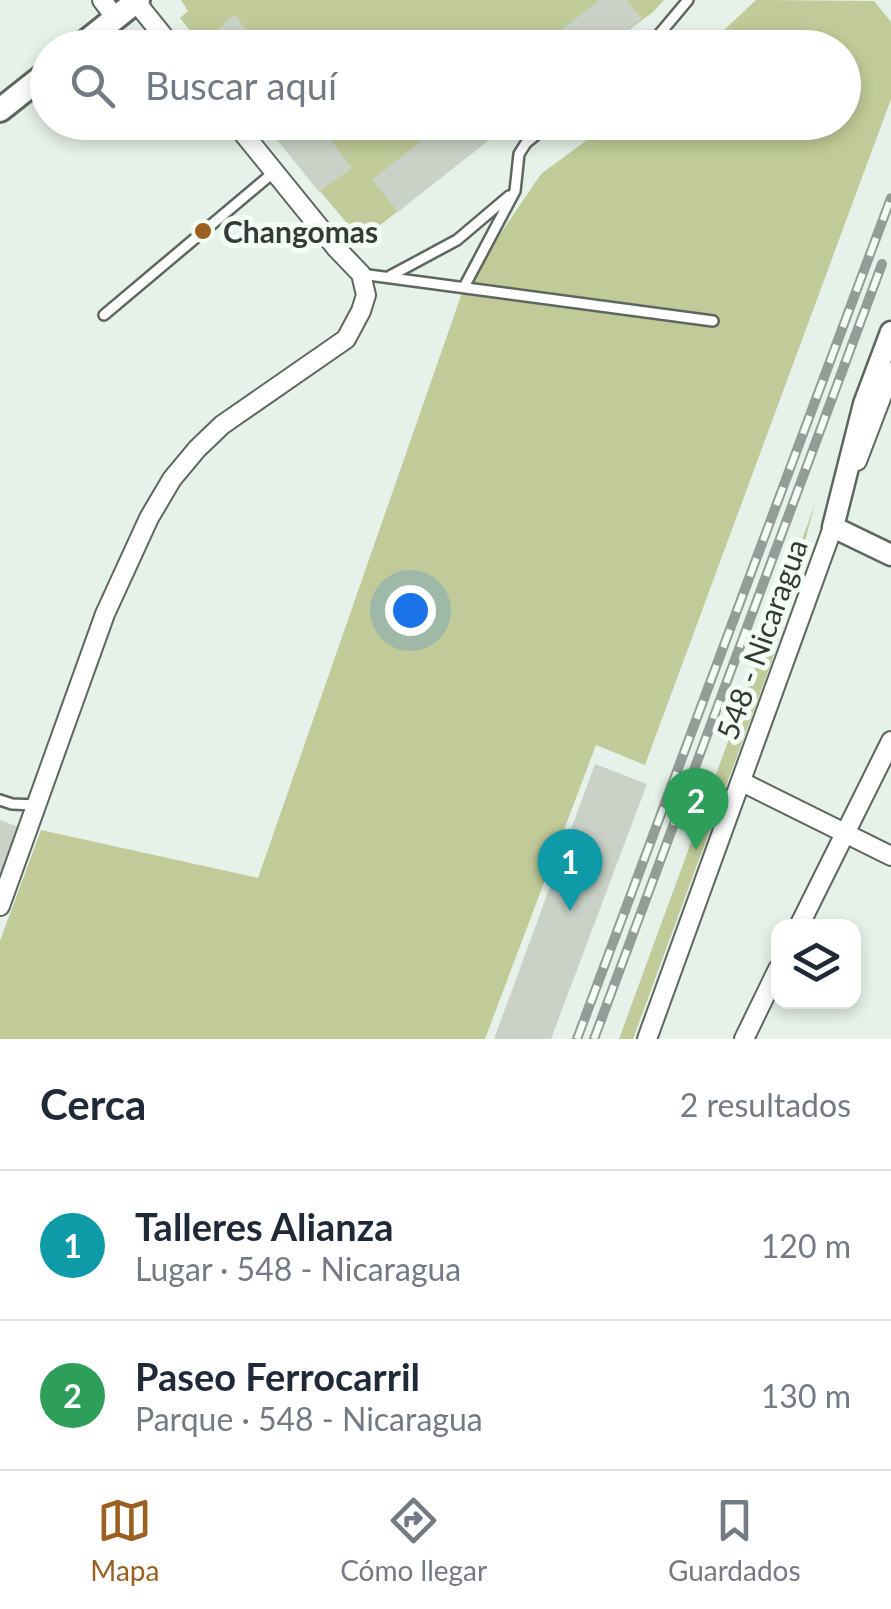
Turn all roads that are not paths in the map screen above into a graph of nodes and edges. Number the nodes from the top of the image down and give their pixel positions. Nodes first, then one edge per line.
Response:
1 (688, 0) edge
2 (137, 1) edge
3 (108, 8) edge
4 (92, 30) edge
5 (159, 30) edge
6 (663, 30) edge
7 (30, 86) edge
8 (0, 110) edge
9 (248, 140) edge
10 (530, 140) edge
11 (274, 172) junction
12 (515, 191) junction
13 (361, 274) junction
14 (389, 277) junction
15 (464, 287) junction
16 (104, 315) dead end
17 (713, 321) dead end
18 (891, 332) edge
19 (891, 372) edge
20 (835, 520) junction
21 (891, 554) edge
22 (891, 741) edge
23 (742, 782) junction
24 (0, 800) edge
25 (36, 806) junction
26 (845, 834) junction
27 (891, 856) edge
28 (0, 906) edge
29 (803, 919) edge
30 (771, 983) edge
31 (654, 1037) edge
32 (744, 1039) edge

1 - 6 lane
2 - 3 main road
2 - 5 street
3 - 4 main road
7 - 8 main road
9 - 11 street
10 - 12 lane
11 - 13 street
11 - 16 lane
12 - 14 lane
12 - 15 lane
13 - 14 lane
13 - 25 street
14 - 15 lane
15 - 17 lane
18 - 20 street
19 - 20 street, 548 - Nicaragua
20 - 21 street
20 - 23 street, 548 - Nicaragua
22 - 26 street
23 - 26 street
23 - 31 street, 548 - Nicaragua
24 - 25 lane
25 - 28 street
26 - 27 street
26 - 29 street
30 - 32 street

